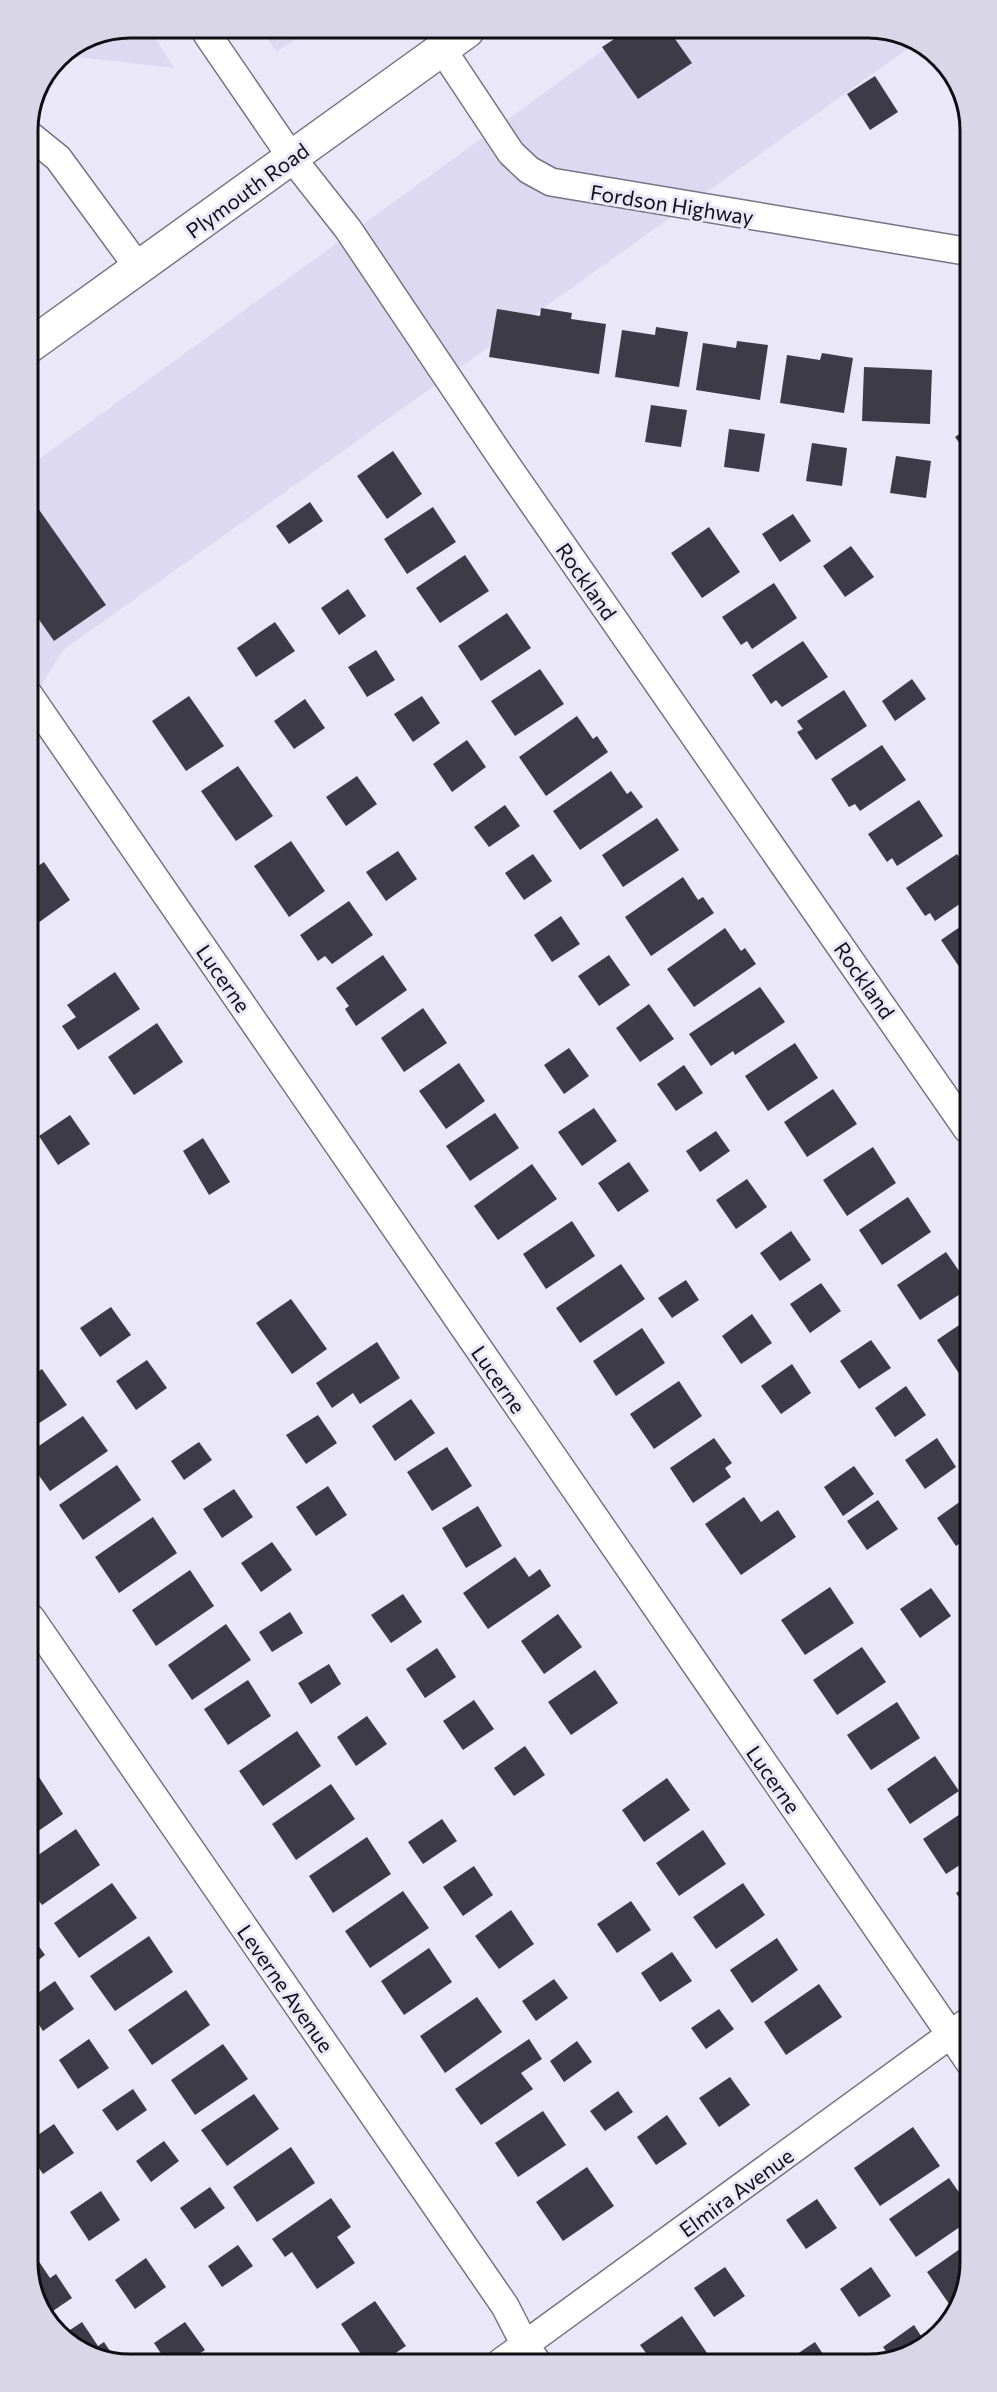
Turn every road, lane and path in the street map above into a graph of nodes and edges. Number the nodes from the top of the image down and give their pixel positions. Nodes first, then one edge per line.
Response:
1 (210, 38) edge
2 (454, 40) edge
3 (38, 142) edge
4 (292, 158) junction
5 (960, 250) edge
6 (138, 267) junction
7 (38, 340) edge
8 (38, 709) edge
9 (960, 1118) edge
10 (38, 1628) edge
11 (960, 2028) edge
12 (531, 2354) edge

1 - 4 street, Rockland
2 - 4 main road, Plymouth Road
2 - 5 street, Fordson Highway
3 - 6 street
4 - 6 main road, Plymouth Road
4 - 9 street, Rockland
6 - 7 main road, Plymouth Road
8 - 11 street, Lucerne
10 - 12 street, Leverne Avenue
11 - 12 street, Elmira Avenue

